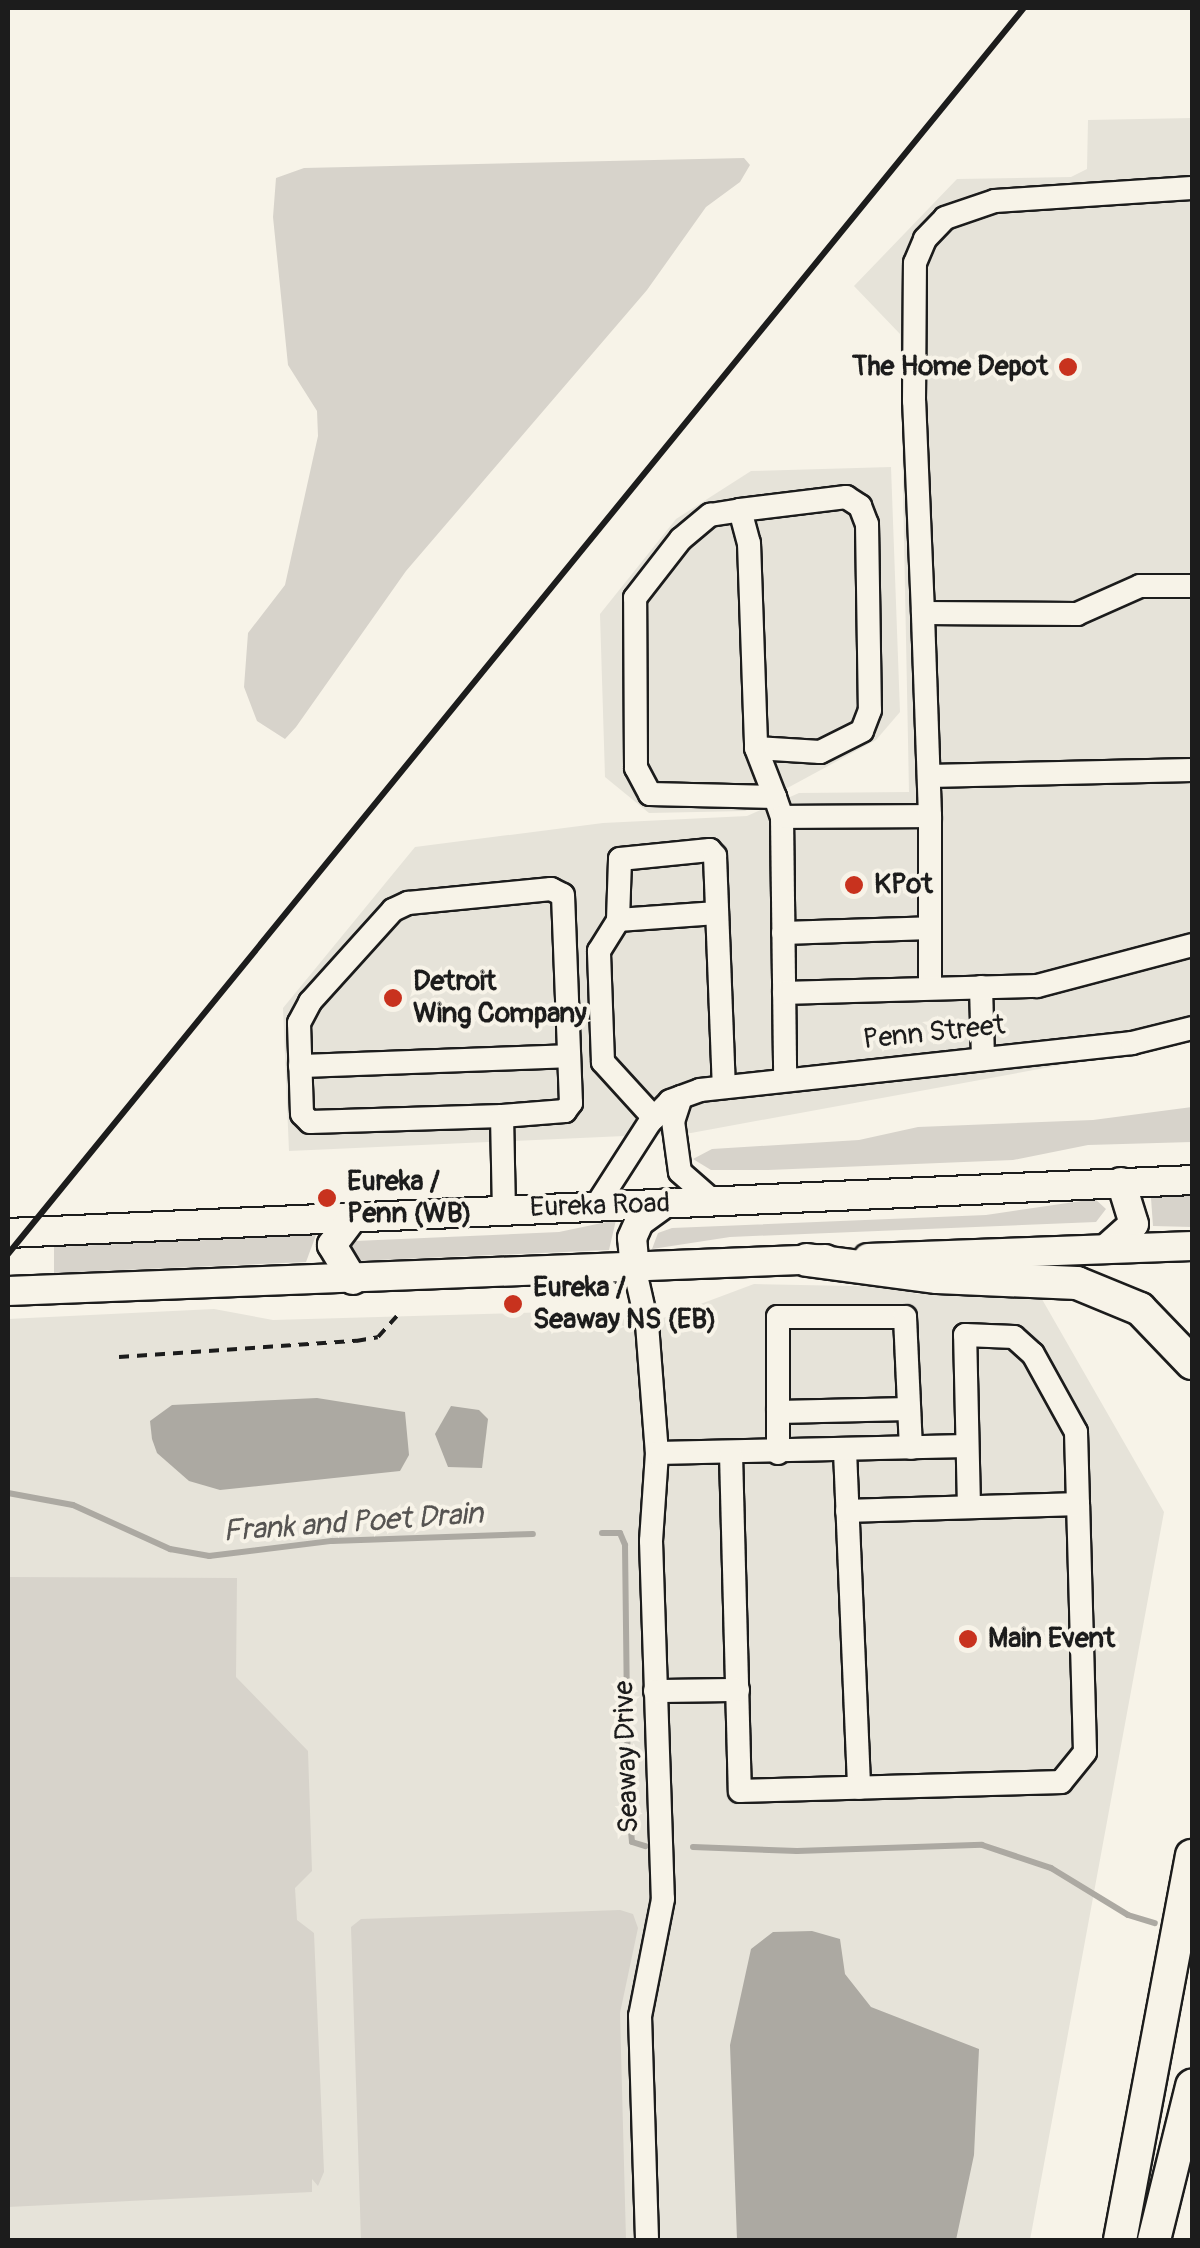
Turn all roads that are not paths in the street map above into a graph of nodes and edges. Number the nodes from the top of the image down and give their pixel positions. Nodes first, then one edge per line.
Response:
1 (1192, 188) edge
2 (740, 510) junction
3 (1192, 586) edge
4 (923, 613) junction
5 (756, 748) junction
6 (1192, 770) edge
7 (929, 776) junction
8 (778, 807) junction
9 (930, 816) junction
10 (717, 913) junction
11 (618, 920) junction
12 (930, 928) junction
13 (784, 933) junction
14 (1192, 945) edge
15 (930, 987) junction
16 (981, 987) junction
17 (784, 993) junction
18 (1192, 1028) edge
19 (570, 1056) junction
20 (984, 1058) junction
21 (300, 1066) junction
22 (785, 1078) junction
23 (724, 1086) junction
24 (682, 1096) junction
25 (502, 1116) junction
26 (654, 1118) junction
27 (1192, 1180) edge
28 (1120, 1182) junction
29 (712, 1201) junction
30 (665, 1203) junction
31 (596, 1206) junction
32 (504, 1210) junction
33 (354, 1216) junction
34 (8, 1233) edge
35 (1192, 1246) edge
36 (1107, 1248) junction
37 (806, 1260) junction
38 (635, 1271) junction
39 (353, 1280) junction
40 (8, 1291) edge
41 (1192, 1363) edge
42 (909, 1409) junction
43 (778, 1412) junction
44 (967, 1446) junction
45 (911, 1448) junction
46 (845, 1451) junction
47 (657, 1453) junction
48 (778, 1453) junction
49 (731, 1454) junction
50 (1078, 1504) junction
51 (969, 1508) junction
52 (848, 1511) junction
53 (738, 1690) junction
54 (655, 1691) junction
55 (859, 1788) junction
56 (1192, 1856) edge
57 (1192, 2086) edge
58 (647, 2240) edge
59 (1120, 2240) edge
60 (1154, 2240) edge

1 - 4 street
2 - 5 street
2 - 5 street
2 - 8 street
3 - 4 street
4 - 7 street
5 - 8 street
6 - 7 street
7 - 9 street
8 - 9 street
8 - 13 street
9 - 12 street
10 - 11 street
10 - 11 street
10 - 23 street
11 - 26 street
12 - 13 street
12 - 15 street
13 - 17 street
14 - 16 street
15 - 16 street
15 - 17 street
16 - 20 street
17 - 22 street
18 - 20 street, Penn Street
19 - 21 street
19 - 21 street
19 - 25 street
20 - 22 street, Penn Street
21 - 25 street
22 - 23 street, Penn Street
23 - 24 street, Penn Street
24 - 26 street, Penn Street
24 - 29 street
25 - 32 street
26 - 31 street, Penn Street
27 - 28 main road, Eureka Road
28 - 29 main road, Eureka Road
28 - 36 main road
29 - 30 main road, Eureka Road
30 - 31 main road, Eureka Road
30 - 38 main road
31 - 32 main road, Eureka Road
32 - 33 main road, Eureka Road
33 - 34 main road, Eureka Road
33 - 39 main road
35 - 36 main road
36 - 37 main road
37 - 38 main road
37 - 41 highway
38 - 39 main road
38 - 47 street, Seaway Drive
39 - 40 main road
42 - 43 street
42 - 43 street
42 - 45 street
43 - 48 street
44 - 45 street
44 - 50 street
44 - 51 street
45 - 46 street
46 - 48 street
46 - 52 street
47 - 49 street
47 - 54 street, Seaway Drive
48 - 49 street
49 - 53 street
50 - 51 street
50 - 55 street
51 - 52 street
52 - 55 street
53 - 54 street
53 - 55 street
54 - 58 street, Seaway Drive
56 - 59 highway
57 - 60 highway

